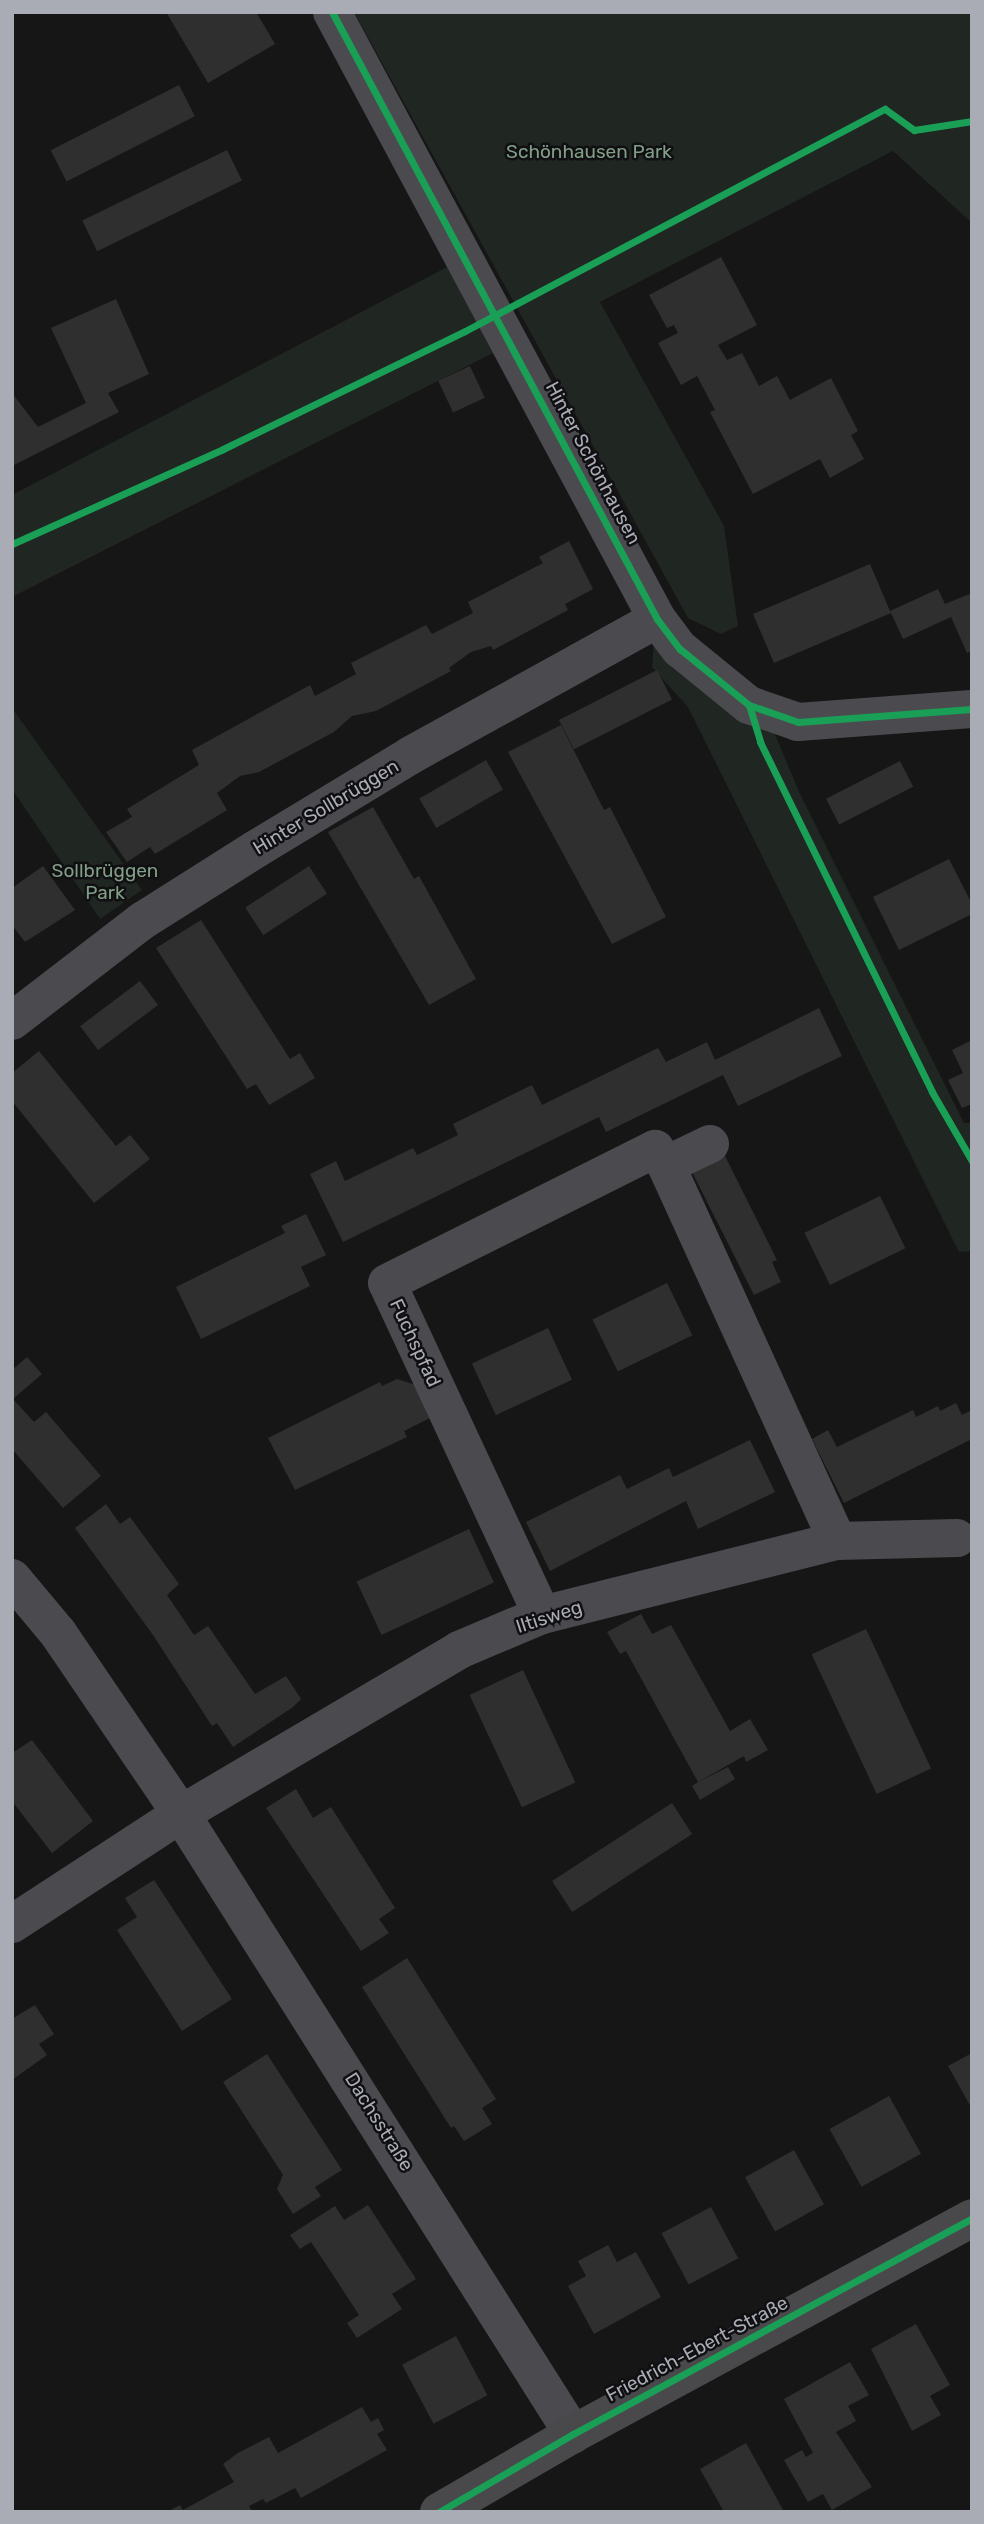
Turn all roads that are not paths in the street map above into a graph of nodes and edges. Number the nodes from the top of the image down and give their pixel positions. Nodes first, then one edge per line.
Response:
1 (332, 12) edge
2 (657, 619) junction
3 (972, 709) edge
4 (12, 1021) edge
5 (710, 1144) dead end
6 (666, 1165) junction
7 (957, 1538) dead end
8 (837, 1541) junction
9 (12, 1577) edge
10 (542, 1615) junction
11 (181, 1814) junction
12 (12, 1924) edge
13 (972, 2218) edge
14 (573, 2434) junction
15 (439, 2512) edge

1 - 2 street, Hinter Schönhausen
2 - 3 street, Hinter Schönhausen
2 - 4 street, Hinter Sollbrüggen
5 - 6 street
6 - 8 street
6 - 10 street, Fuchspfad
7 - 8 street, Iltisweg
8 - 10 street, Iltisweg
9 - 11 street, Dachsstraße
10 - 11 street, Iltisweg
11 - 12 street
11 - 14 street, Dachsstraße
13 - 14 street, Friedrich-Ebert-Straße
14 - 15 street, Friedrich-Ebert-Straße

